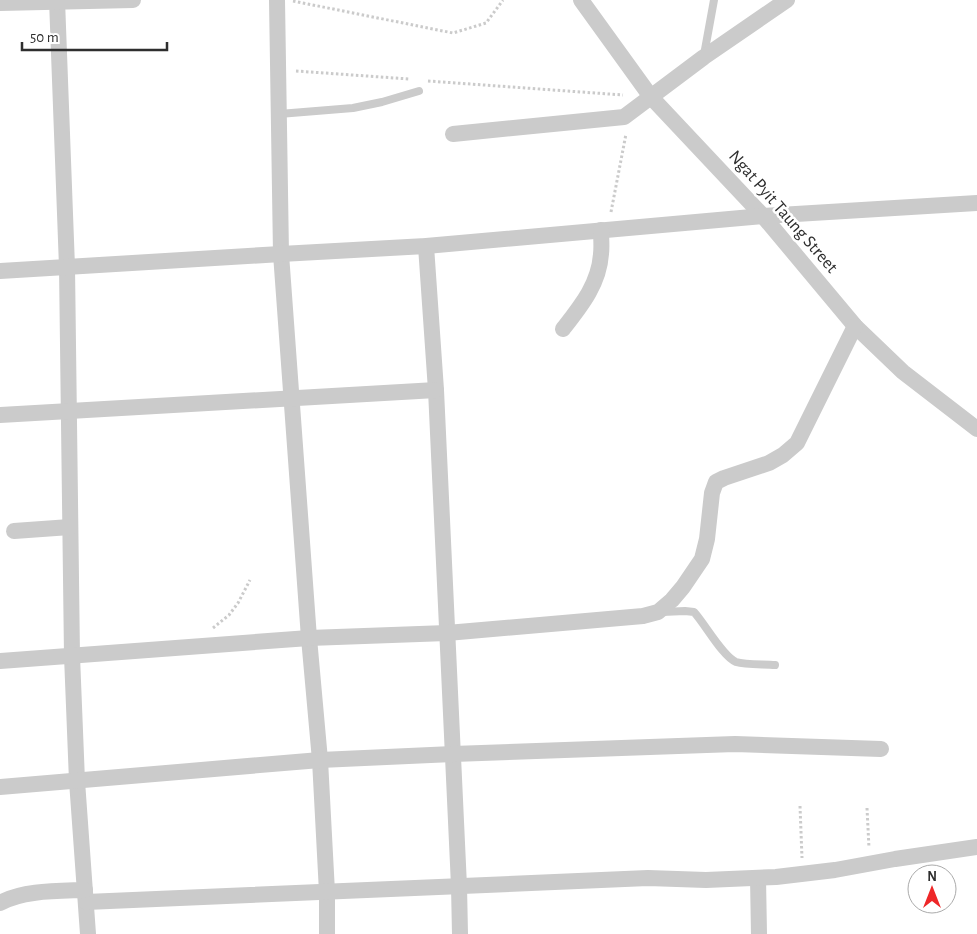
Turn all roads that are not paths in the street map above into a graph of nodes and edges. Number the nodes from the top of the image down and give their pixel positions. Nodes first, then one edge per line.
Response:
1 (133, 0) edge
2 (276, 0) edge
3 (581, 0) edge
4 (714, 0) edge
5 (787, 0) edge
6 (57, 1) edge
7 (0, 3) edge
8 (704, 57) junction
9 (420, 90) dead end
10 (652, 97) junction
11 (279, 114) junction
12 (453, 134) dead end
13 (977, 203) edge
14 (763, 216) junction
15 (604, 230) junction
16 (426, 246) junction
17 (281, 254) junction
18 (67, 267) junction
19 (0, 271) edge
20 (855, 326) junction
21 (563, 329) dead end
22 (436, 390) junction
23 (292, 399) junction
24 (69, 411) junction
25 (0, 414) edge
26 (977, 429) edge
27 (70, 527) junction
28 (14, 531) dead end
29 (658, 612) junction
30 (447, 633) junction
31 (309, 638) junction
32 (72, 656) junction
33 (0, 661) edge
34 (775, 665) dead end
35 (881, 749) dead end
36 (452, 754) junction
37 (320, 760) junction
38 (77, 781) junction
39 (0, 787) edge
40 (977, 847) edge
41 (758, 878) junction
42 (459, 886) junction
43 (327, 892) junction
44 (85, 896) junction
45 (0, 903) edge
46 (88, 934) edge
47 (326, 934) edge
48 (460, 934) edge
49 (759, 934) edge

1 - 6 street
2 - 11 street
3 - 10 street, Ngat Pyit Taung Street
4 - 8 lane
5 - 8 street
6 - 7 street
6 - 18 street
8 - 10 street
9 - 11 lane
10 - 12 street
10 - 14 street, Ngat Pyit Taung Street
11 - 17 street
13 - 14 street
14 - 15 street
14 - 20 street, Ngat Pyit Taung Street
15 - 16 street
15 - 21 street
16 - 17 street
16 - 22 street
17 - 18 street
17 - 23 street
18 - 19 street
18 - 24 street
20 - 26 street, Ngat Pyit Taung Street
20 - 29 street
22 - 23 street
22 - 30 street
23 - 24 street
23 - 31 street
24 - 25 street
24 - 27 street
27 - 28 street
27 - 32 street
29 - 30 street
29 - 34 lane
30 - 31 street
30 - 36 street
31 - 32 street
31 - 37 street
32 - 33 street
32 - 38 street
35 - 36 street
36 - 37 street
36 - 42 street
37 - 38 street
37 - 43 street
38 - 39 street
38 - 44 street
40 - 41 street
41 - 42 street
41 - 49 street
42 - 43 street
42 - 48 street
43 - 44 street
43 - 47 street
44 - 45 street
44 - 46 street

